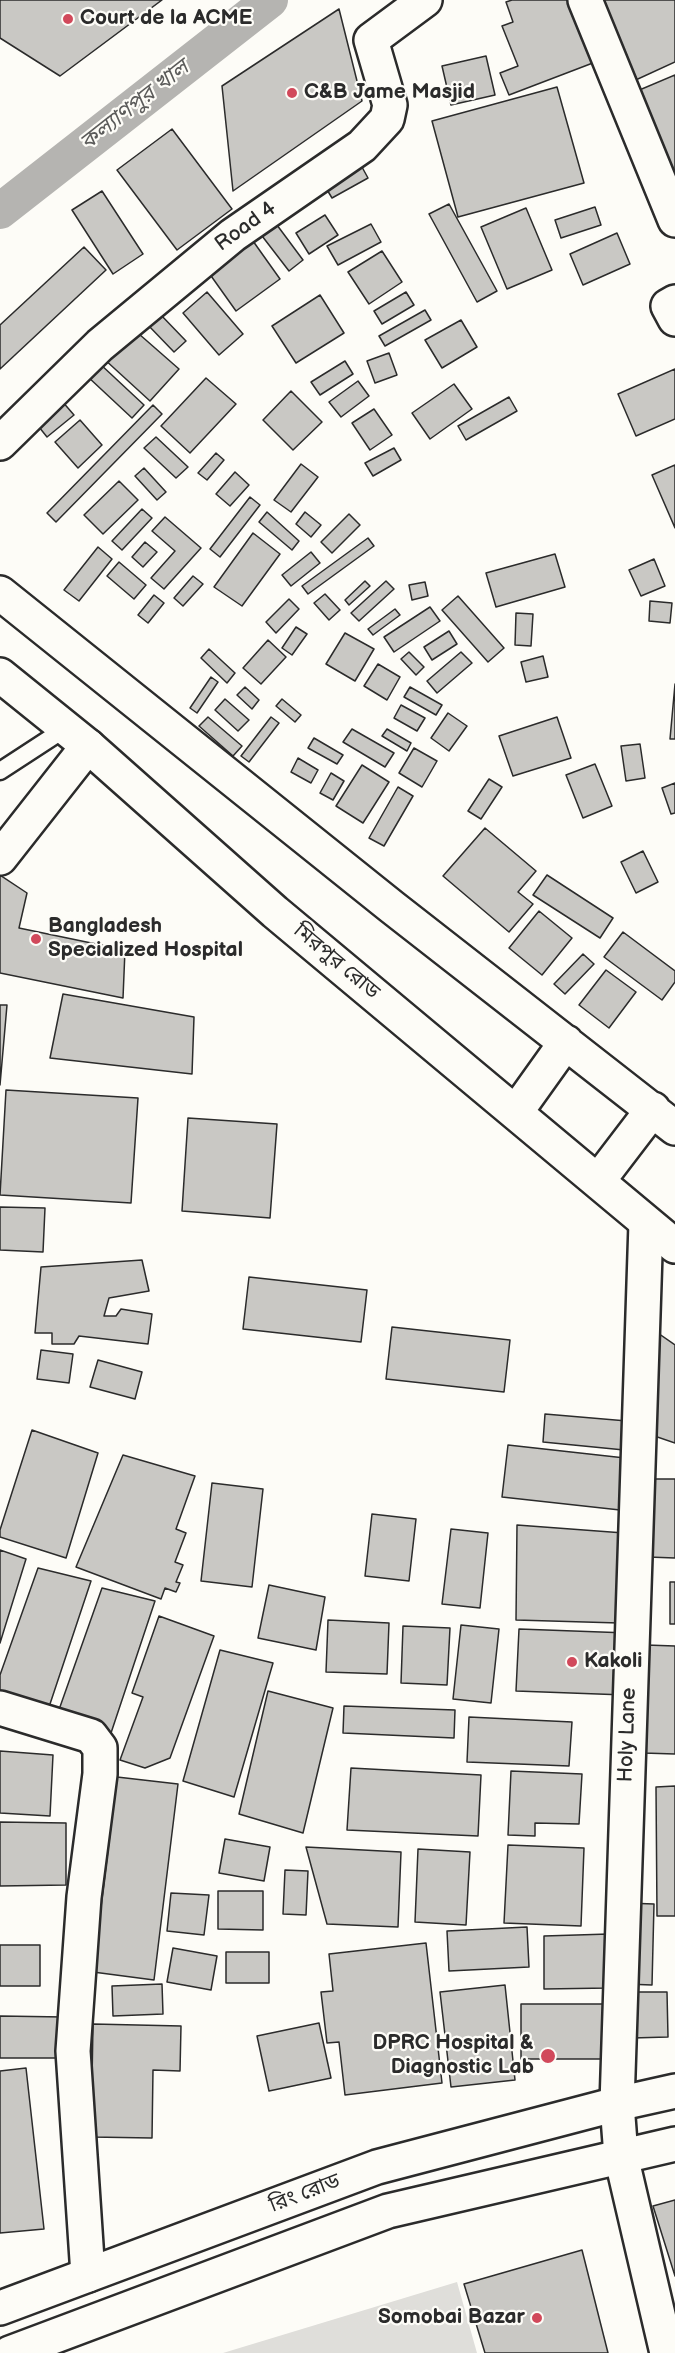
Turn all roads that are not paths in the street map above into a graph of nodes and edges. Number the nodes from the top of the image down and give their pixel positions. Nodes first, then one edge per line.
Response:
1 (425, 0) edge
2 (585, 0) edge
3 (675, 220) edge
4 (675, 302) edge
5 (675, 319) edge
6 (0, 442) edge
7 (0, 593) edge
8 (0, 675) edge
9 (77, 737) junction
10 (0, 771) edge
11 (0, 858) edge
12 (566, 1042) junction
13 (516, 1112) junction
14 (664, 1118) edge
15 (598, 1181) junction
16 (646, 1222) junction
17 (675, 1246) edge
18 (0, 1708) edge
19 (675, 2091) edge
20 (617, 2104) junction
21 (675, 2144) edge
22 (621, 2156) junction
23 (88, 2275) junction
24 (0, 2308) edge
25 (10, 2353) edge
26 (667, 2353) edge

1 - 6 main road, Road 4
2 - 3 main road
4 - 5 main road
7 - 12 main road
8 - 9 main road, মিরপুর রোড
9 - 10 lane
9 - 11 main road
9 - 13 main road, মিরপুর রোড
12 - 13 main road
12 - 14 main road
13 - 15 main road, মিরপুর রোড
14 - 15 main road
15 - 16 main road, মিরপুর রোড
16 - 17 main road, মিরপুর রোড
16 - 20 main road, Holy Lane
18 - 23 main road
19 - 20 main road, রিং রোড
20 - 22 main road
20 - 23 main road, রিং রোড
21 - 22 main road
22 - 25 main road
22 - 26 main road
23 - 24 main road, রিং রোড

